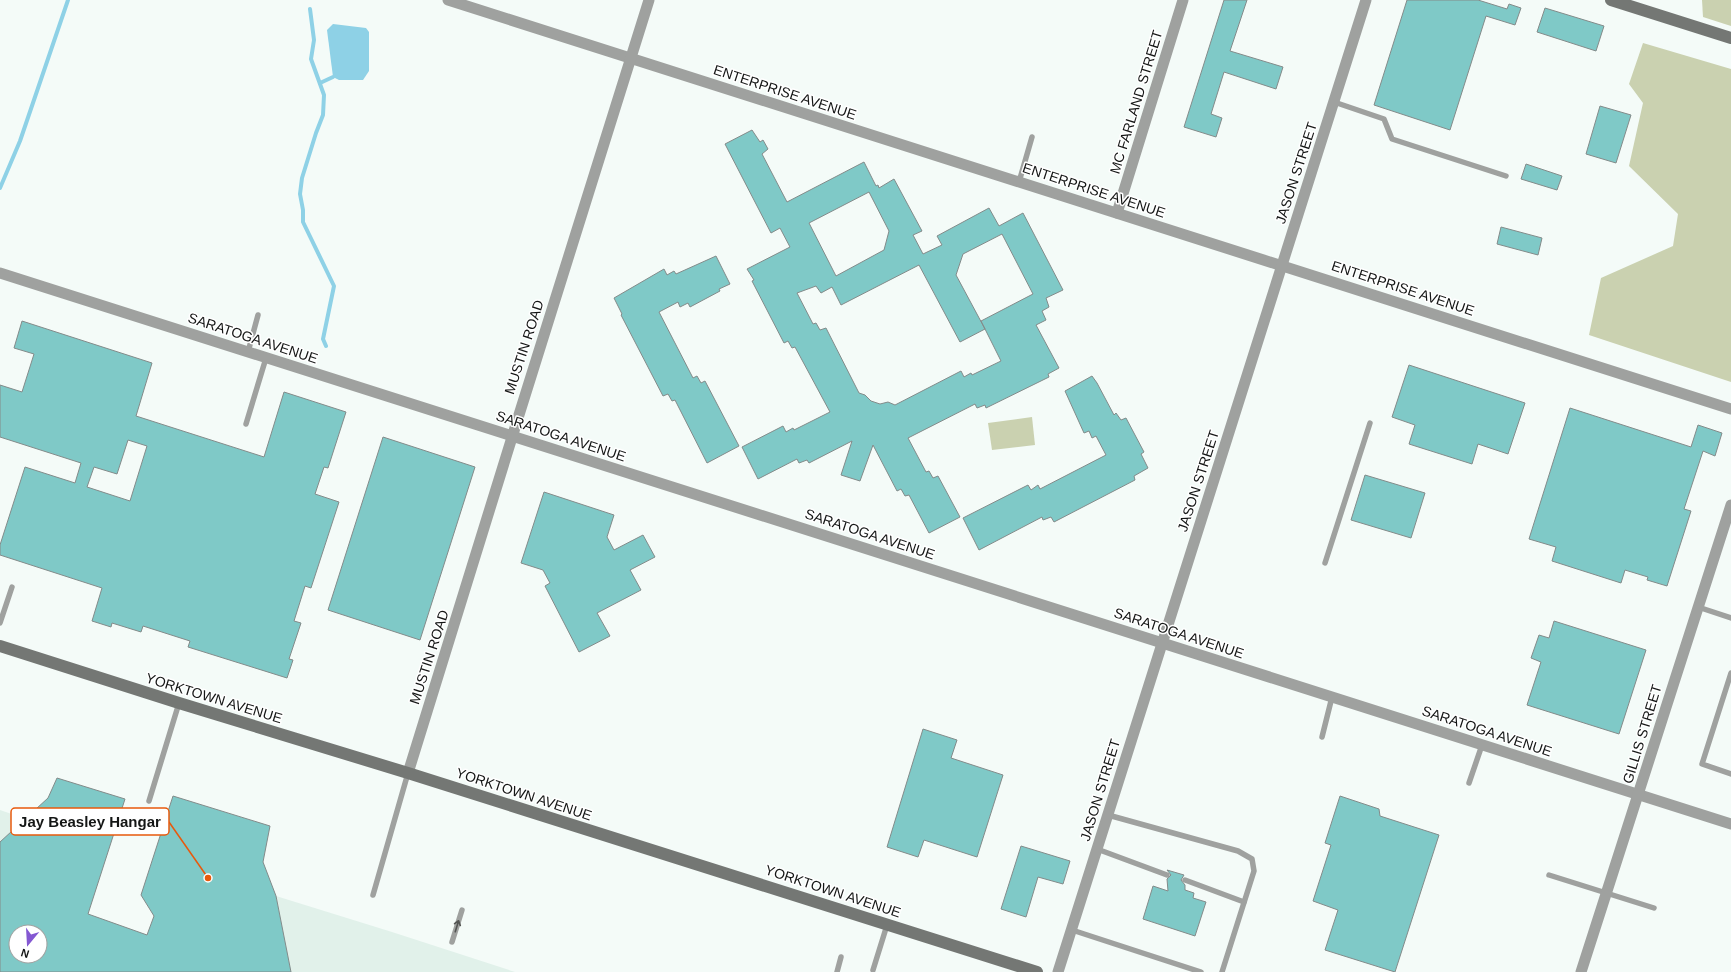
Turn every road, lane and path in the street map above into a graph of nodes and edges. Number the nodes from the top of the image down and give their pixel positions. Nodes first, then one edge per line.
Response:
1 (448, 0) edge
2 (649, 0) edge
3 (1183, 0) edge
4 (1366, 0) edge
5 (1611, 0) edge
6 (1731, 38) edge
7 (631, 58) junction
8 (1334, 102) junction
9 (1032, 137) dead end
10 (1506, 176) dead end
11 (1019, 182) junction
12 (1116, 213) junction
13 (1282, 266) junction
14 (0, 273) edge
15 (258, 315) dead end
16 (248, 352) junction
17 (266, 358) junction
18 (1731, 409) edge
19 (1370, 423) dead end
20 (246, 424) dead end
21 (512, 436) junction
22 (1731, 505) edge
23 (1325, 564) dead end
24 (12, 587) dead end
25 (1698, 607) junction
26 (1731, 618) edge
27 (0, 623) edge
28 (1162, 644) junction
29 (0, 646) edge
30 (1731, 673) edge
31 (1332, 697) junction
32 (179, 704) junction
33 (1322, 737) dead end
34 (1482, 745) junction
35 (408, 773) junction
36 (1731, 774) edge
37 (1469, 783) dead end
38 (1639, 795) junction
39 (149, 801) dead end
40 (1108, 815) junction
41 (1731, 824) edge
42 (1097, 849) junction
43 (1167, 875) dead end
44 (1549, 875) dead end
45 (1185, 880) dead end
46 (1606, 893) junction
47 (373, 895) dead end
48 (1244, 902) junction
49 (1654, 908) dead end
50 (462, 910) dead end
51 (887, 924) junction
52 (1072, 930) junction
53 (452, 942) dead end
54 (842, 957) dead end
55 (873, 970) dead end
56 (837, 972) edge
57 (1038, 972) edge
58 (1058, 972) edge
59 (1201, 972) edge
60 (1222, 972) edge
61 (1581, 972) edge

1 - 7 street, ENTERPRISE AVENUE
2 - 7 street, MUSTIN ROAD
3 - 12 street, MC FARLAND STREET
4 - 8 street, JASON STREET
5 - 6 main road
7 - 11 street, ENTERPRISE AVENUE
7 - 21 street, MUSTIN ROAD
8 - 10 lane
8 - 13 street, JASON STREET
9 - 11 lane
11 - 12 street, ENTERPRISE AVENUE
12 - 13 street, ENTERPRISE AVENUE
13 - 18 street, ENTERPRISE AVENUE
13 - 28 street, JASON STREET
14 - 16 street, SARATOGA AVENUE
15 - 16 lane
16 - 17 street, SARATOGA AVENUE
17 - 20 lane
17 - 21 street, SARATOGA AVENUE
19 - 23 lane
21 - 28 street, SARATOGA AVENUE
21 - 35 street, MUSTIN ROAD
22 - 25 street, GILLIS STREET
24 - 27 lane
25 - 26 lane
25 - 38 street, GILLIS STREET
28 - 31 street, SARATOGA AVENUE
28 - 40 street, JASON STREET
29 - 32 main road, YORKTOWN AVENUE
30 - 36 lane
31 - 33 lane
31 - 34 street, SARATOGA AVENUE
32 - 35 main road, YORKTOWN AVENUE
32 - 39 lane
34 - 37 lane
34 - 38 street, SARATOGA AVENUE
35 - 47 lane
35 - 51 main road, YORKTOWN AVENUE
38 - 41 street, SARATOGA AVENUE
38 - 46 street, GILLIS STREET
40 - 42 street, JASON STREET
40 - 48 lane
42 - 43 lane
42 - 52 street, JASON STREET
44 - 46 lane
45 - 48 lane
46 - 49 lane
46 - 61 street, GILLIS STREET
48 - 60 lane
53 -> 50 lane
51 - 55 lane
51 - 57 main road, YORKTOWN AVENUE
52 - 58 street, JASON STREET
52 - 59 lane
54 - 56 lane

